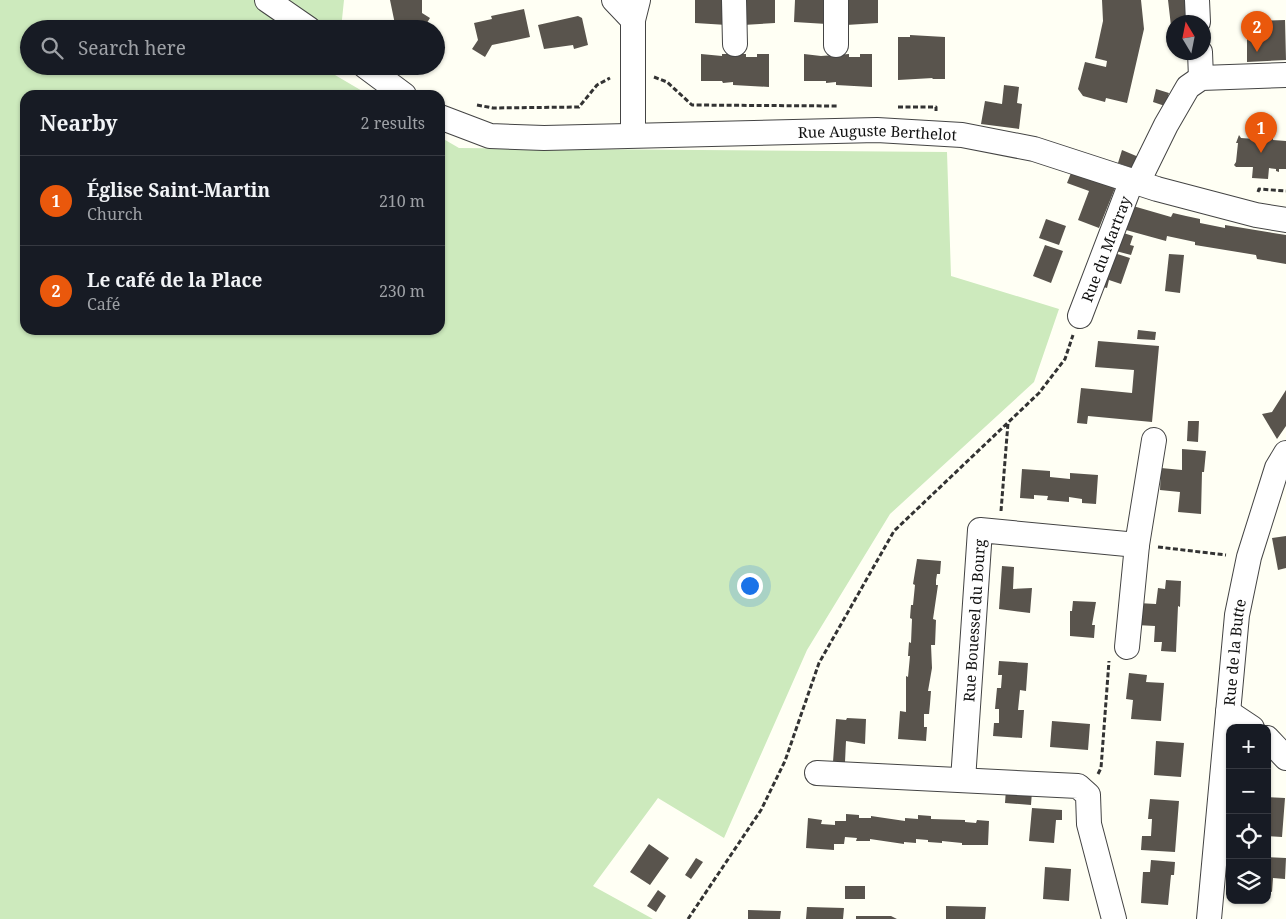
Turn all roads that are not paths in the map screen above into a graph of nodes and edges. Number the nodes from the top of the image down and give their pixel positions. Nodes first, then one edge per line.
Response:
1 (267, 0) edge
2 (614, 0) edge
3 (734, 0) edge
4 (836, 0) edge
5 (1197, 0) edge
6 (636, 10) edge
7 (1198, 15) edge
8 (296, 20) edge
9 (735, 44) dead end
10 (836, 45) dead end
11 (1200, 60) edge
12 (377, 75) edge
13 (1286, 75) edge
14 (1200, 78) junction
15 (397, 90) edge
16 (445, 119) edge
17 (622, 135) junction
18 (1135, 181) junction
19 (1286, 220) edge
20 (1080, 316) road end
21 (1154, 440) dead end
22 (1286, 453) edge
23 (1137, 545) junction
24 (1127, 647) road end
25 (1228, 712) junction
26 (1246, 724) edge
27 (1271, 742) edge
28 (1286, 758) edge
29 (817, 773) dead end
30 (963, 780) junction
31 (1114, 919) edge
32 (1209, 919) edge

1 - 8 street
2 - 6 street
3 - 9 street
4 - 10 street
5 - 7 street
6 - 17 street
11 - 14 street
12 - 15 street
13 - 14 street
14 - 18 street, Rue du Martray
16 - 17 street, Rue Auguste Berthelot
17 - 18 street, Rue Auguste Berthelot
18 - 19 street, Rue Auguste Berthelot
18 - 20 street, Rue du Martray
21 - 23 street
22 - 25 street, Rue de la Butte
23 - 24 street
23 - 30 street, Rue Bouessel du Bourg
25 - 26 street
25 - 32 street, Rue de la Butte
27 - 28 street
29 - 30 street
30 - 31 street

